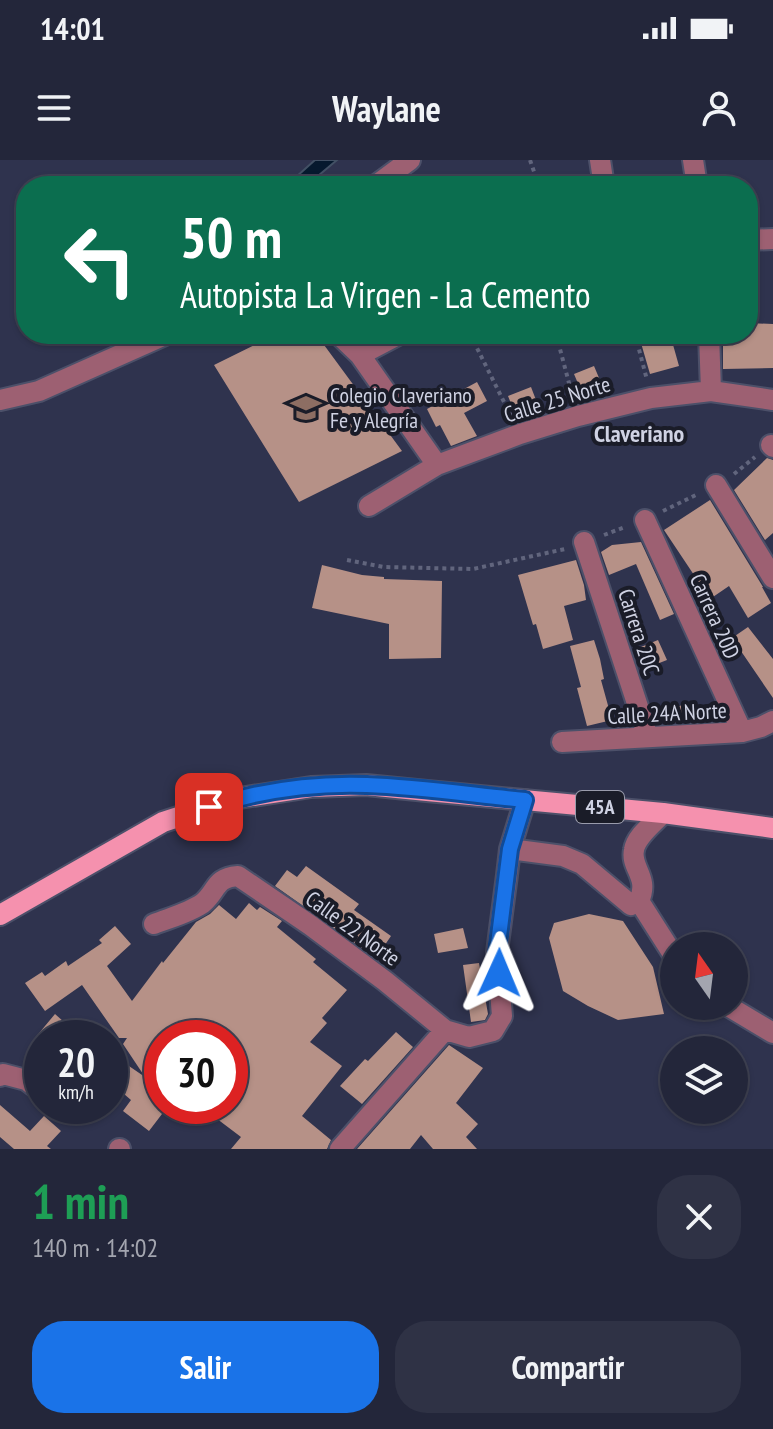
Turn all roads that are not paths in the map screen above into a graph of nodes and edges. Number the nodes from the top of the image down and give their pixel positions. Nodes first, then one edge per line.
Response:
1 (410, 160) edge
2 (388, 176) edge
3 (145, 344) edge
4 (348, 344) edge
5 (381, 344) edge
6 (709, 344) edge
7 (360, 355) junction
8 (711, 391) junction
9 (0, 400) edge
10 (773, 400) edge
11 (437, 465) junction
12 (716, 485) dead end
13 (369, 506) dead end
14 (645, 520) dead end
15 (584, 542) dead end
16 (773, 578) edge
17 (773, 721) edge
18 (742, 732) junction
19 (648, 737) junction
20 (562, 742) dead end
21 (525, 800) junction
22 (663, 813) junction
23 (773, 828) edge
24 (510, 849) junction
25 (639, 901) junction
26 (0, 915) edge
27 (154, 924) dead end
28 (660, 934) edge
29 (748, 1018) edge
30 (445, 1030) junction
31 (773, 1033) edge
32 (2, 1075) edge
33 (24, 1080) edge
34 (340, 1149) edge

1 - 2 street
3 - 9 street
4 - 7 street
5 - 7 street
6 - 8 street
7 - 11 street
8 - 10 street, Calle 25 Norte
8 - 11 street, Calle 25 Norte
11 - 13 street, Calle 25 Norte
12 - 16 street
14 - 18 street, Carrera 20D
15 - 19 street, Carrera 20C
17 - 18 street, Calle 24A Norte
18 - 19 street, Calle 24A Norte
19 - 20 street, Calle 24A Norte
21 - 22 main road, 45A
21 - 24 street
21 - 26 main road, 45A
22 - 23 main road, 45A
22 - 25 street
24 - 25 street
24 - 30 street
25 - 28 street
27 - 30 street, Calle 22 Norte
29 - 31 street
30 - 34 street
32 - 33 street

